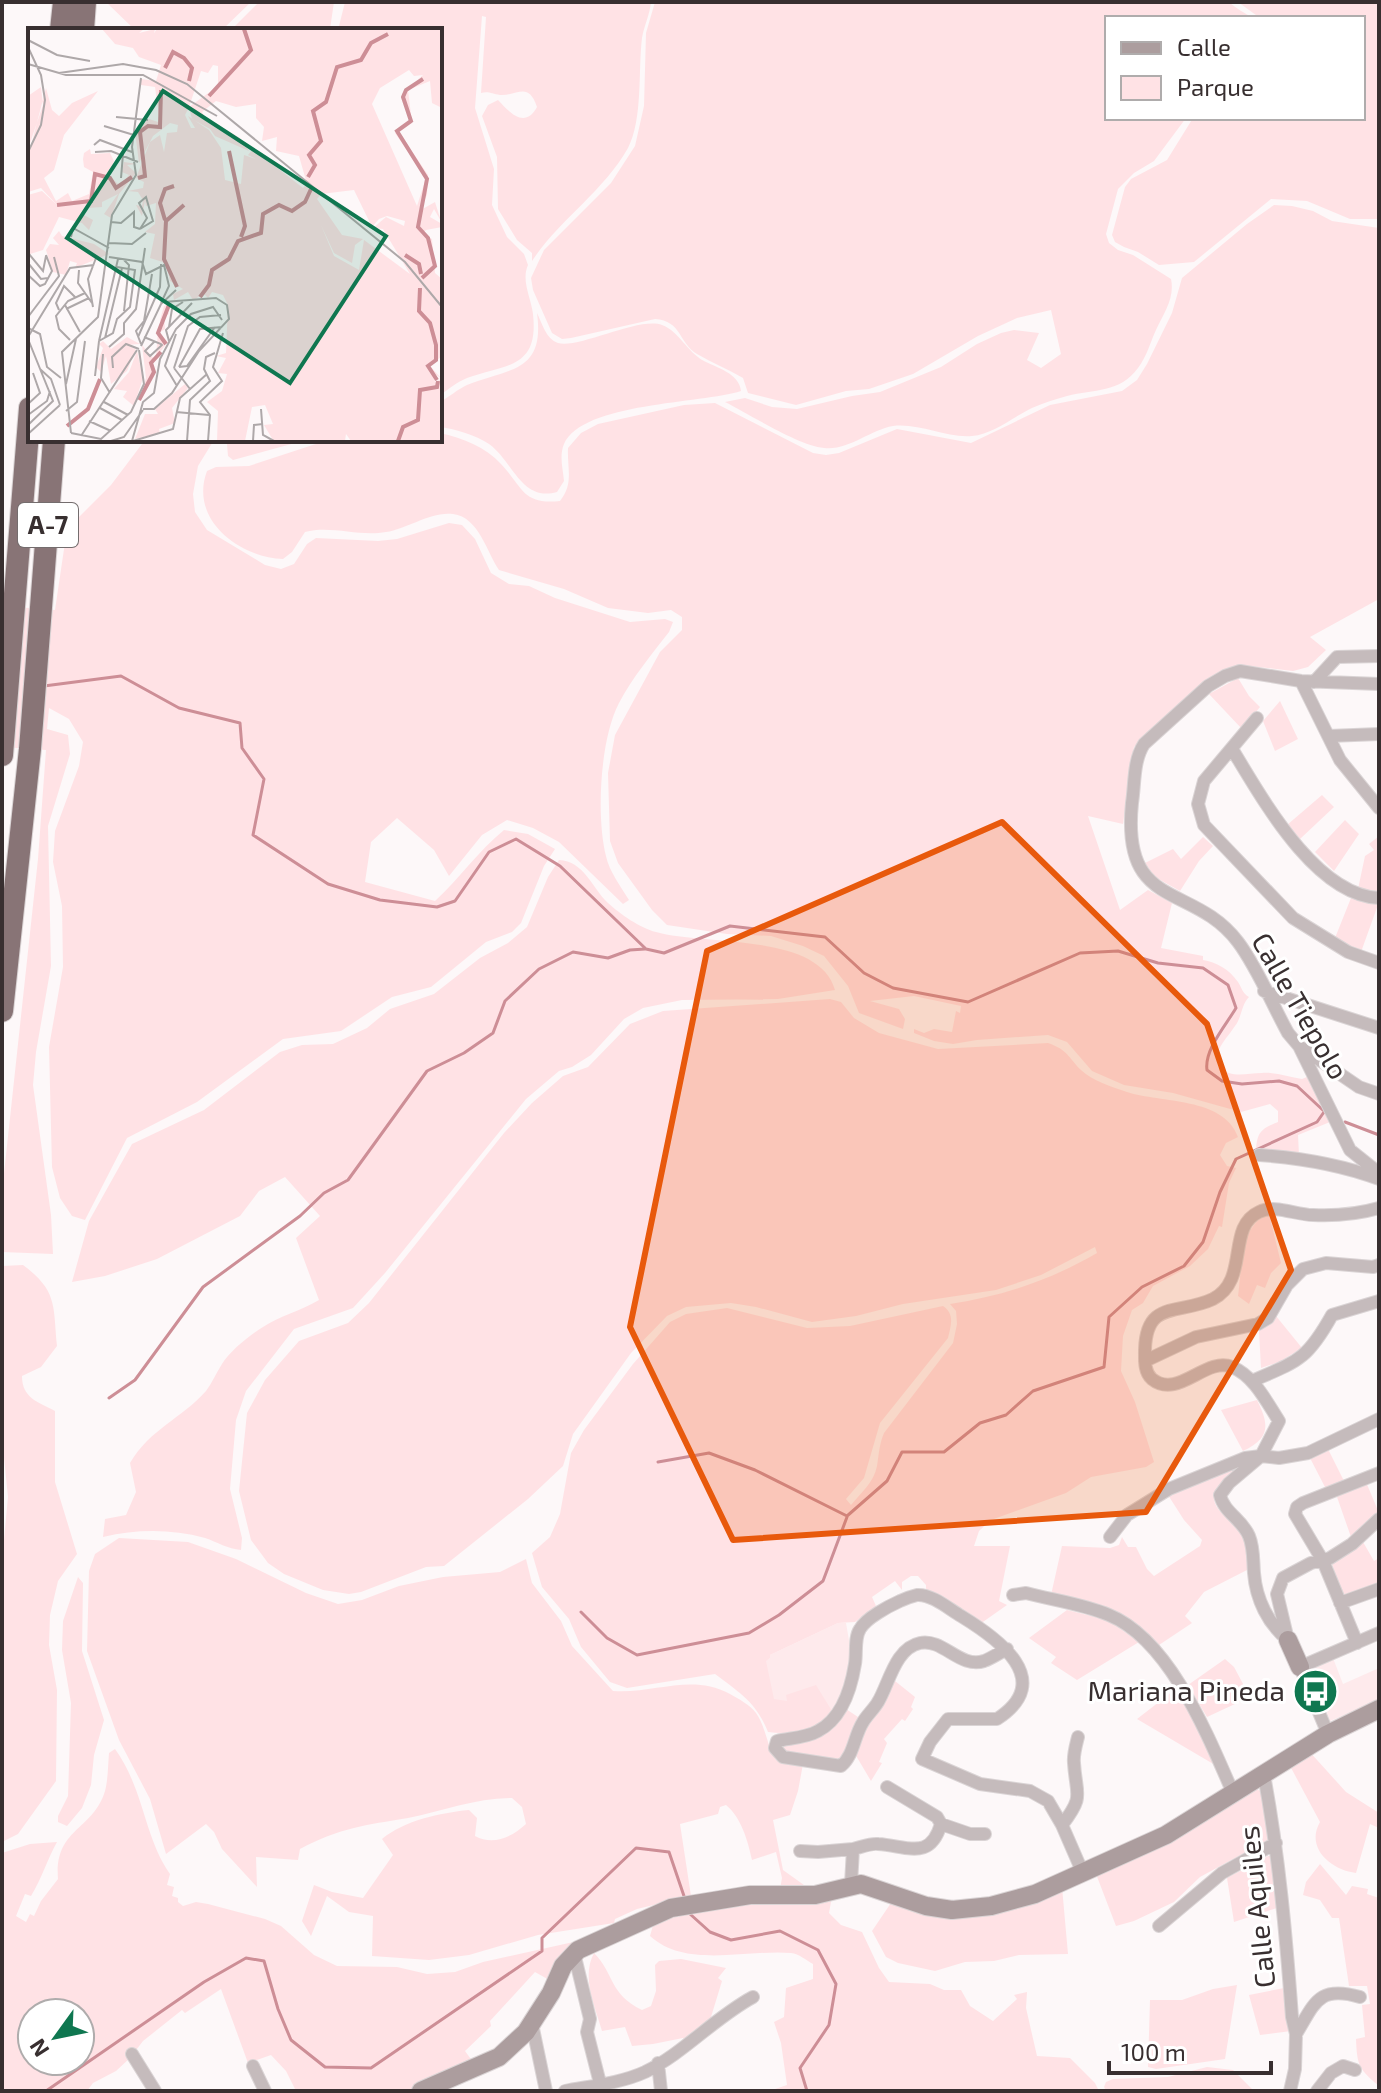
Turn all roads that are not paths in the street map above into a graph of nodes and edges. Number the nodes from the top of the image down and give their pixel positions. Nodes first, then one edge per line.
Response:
1 (64, 2) edge
2 (85, 2) edge
3 (61, 28) edge
4 (83, 28) edge
5 (28, 433) edge
6 (54, 442) edge
7 (1379, 656) edge
8 (1307, 681) junction
9 (1379, 684) edge
10 (1257, 718) dead end
11 (1379, 734) edge
12 (1329, 736) junction
13 (3, 747) edge
14 (1232, 749) junction
15 (2, 755) edge
16 (1379, 808) edge
17 (1379, 898) edge
18 (1379, 963) edge
19 (1264, 991) junction
20 (2, 1011) edge
21 (1379, 1028) edge
22 (1299, 1046) junction
23 (1379, 1094) edge
24 (1259, 1155) dead end
25 (1379, 1176) edge
26 (1379, 1208) edge
27 (1379, 1265) edge
28 (1379, 1301) edge
29 (1145, 1361) junction
30 (1252, 1381) junction
31 (1379, 1419) edge
32 (1261, 1456) junction
33 (1379, 1473) edge
34 (1379, 1519) edge
35 (1110, 1537) dead end
36 (1323, 1561) junction
37 (1379, 1589) edge
38 (1013, 1595) dead end
39 (1340, 1603) junction
40 (1379, 1633) edge
41 (1288, 1640) junction
42 (1357, 1643) junction
43 (1007, 1649) junction
44 (1300, 1667) junction
45 (1379, 1709) edge
46 (1328, 1734) junction
47 (1078, 1737) dead end
48 (1264, 1775) junction
49 (887, 1787) dead end
50 (1233, 1793) junction
51 (941, 1824) junction
52 (1062, 1825) junction
53 (985, 1834) dead end
54 (1276, 1843) junction
55 (853, 1849) junction
56 (800, 1851) dead end
57 (1082, 1871) junction
58 (851, 1884) junction
59 (1159, 1926) dead end
60 (574, 1953) junction
61 (753, 1997) dead end
62 (1360, 1997) dead end
63 (532, 2024) junction
64 (1296, 2034) junction
65 (132, 2054) dead end
66 (658, 2063) junction
67 (253, 2066) dead end
68 (1355, 2070) dead end
69 (601, 2088) edge
70 (155, 2091) edge
71 (265, 2091) edge
72 (421, 2091) edge
73 (546, 2091) edge
74 (565, 2091) edge
75 (661, 2091) edge
76 (1290, 2091) edge
77 (1317, 2091) edge

1 - 3 highway
2 - 4 highway
5 - 13 highway, A-7
6 - 20 highway, A-7
7 - 8 street
8 - 9 street, Calle Tiepolo
8 - 12 street
8 - 19 street, Calle Tiepolo
10 - 14 street
11 - 12 street
12 - 16 street
13 - 15 highway, A-7
14 - 17 street
14 - 18 street
19 - 21 street
19 - 22 street, Calle Tiepolo
22 - 23 street
22 - 25 street, Calle Tiepolo
24 - 25 street
26 - 29 street
27 - 29 street
28 - 30 street
29 - 30 street
30 - 32 street
31 - 32 street
32 - 35 street
32 - 41 street
33 - 36 street
34 - 36 street
36 - 39 street
36 - 41 street
37 - 39 street
38 - 50 street
39 - 42 street
40 - 42 street
41 - 44 street
42 - 44 street
43 - 43 street
43 - 52 street
44 - 46 street
45 - 46 street
46 - 48 street
47 - 52 street
48 - 50 street
48 - 54 street, Calle Aquiles
49 - 51 street
50 - 57 street
51 - 53 street
51 - 55 street
52 - 57 street
54 - 59 street
54 - 64 street, Calle Aquiles
55 - 56 street
55 - 58 street
57 - 58 street
58 - 60 street
60 - 63 street
60 - 69 street
61 - 66 street
62 - 64 street, Calle Aquiles
63 - 72 street
63 - 73 street
64 - 76 street, Calle Aquiles
65 - 70 street
66 - 69 street
66 - 75 street
67 - 71 street
68 - 77 street
69 - 74 street

